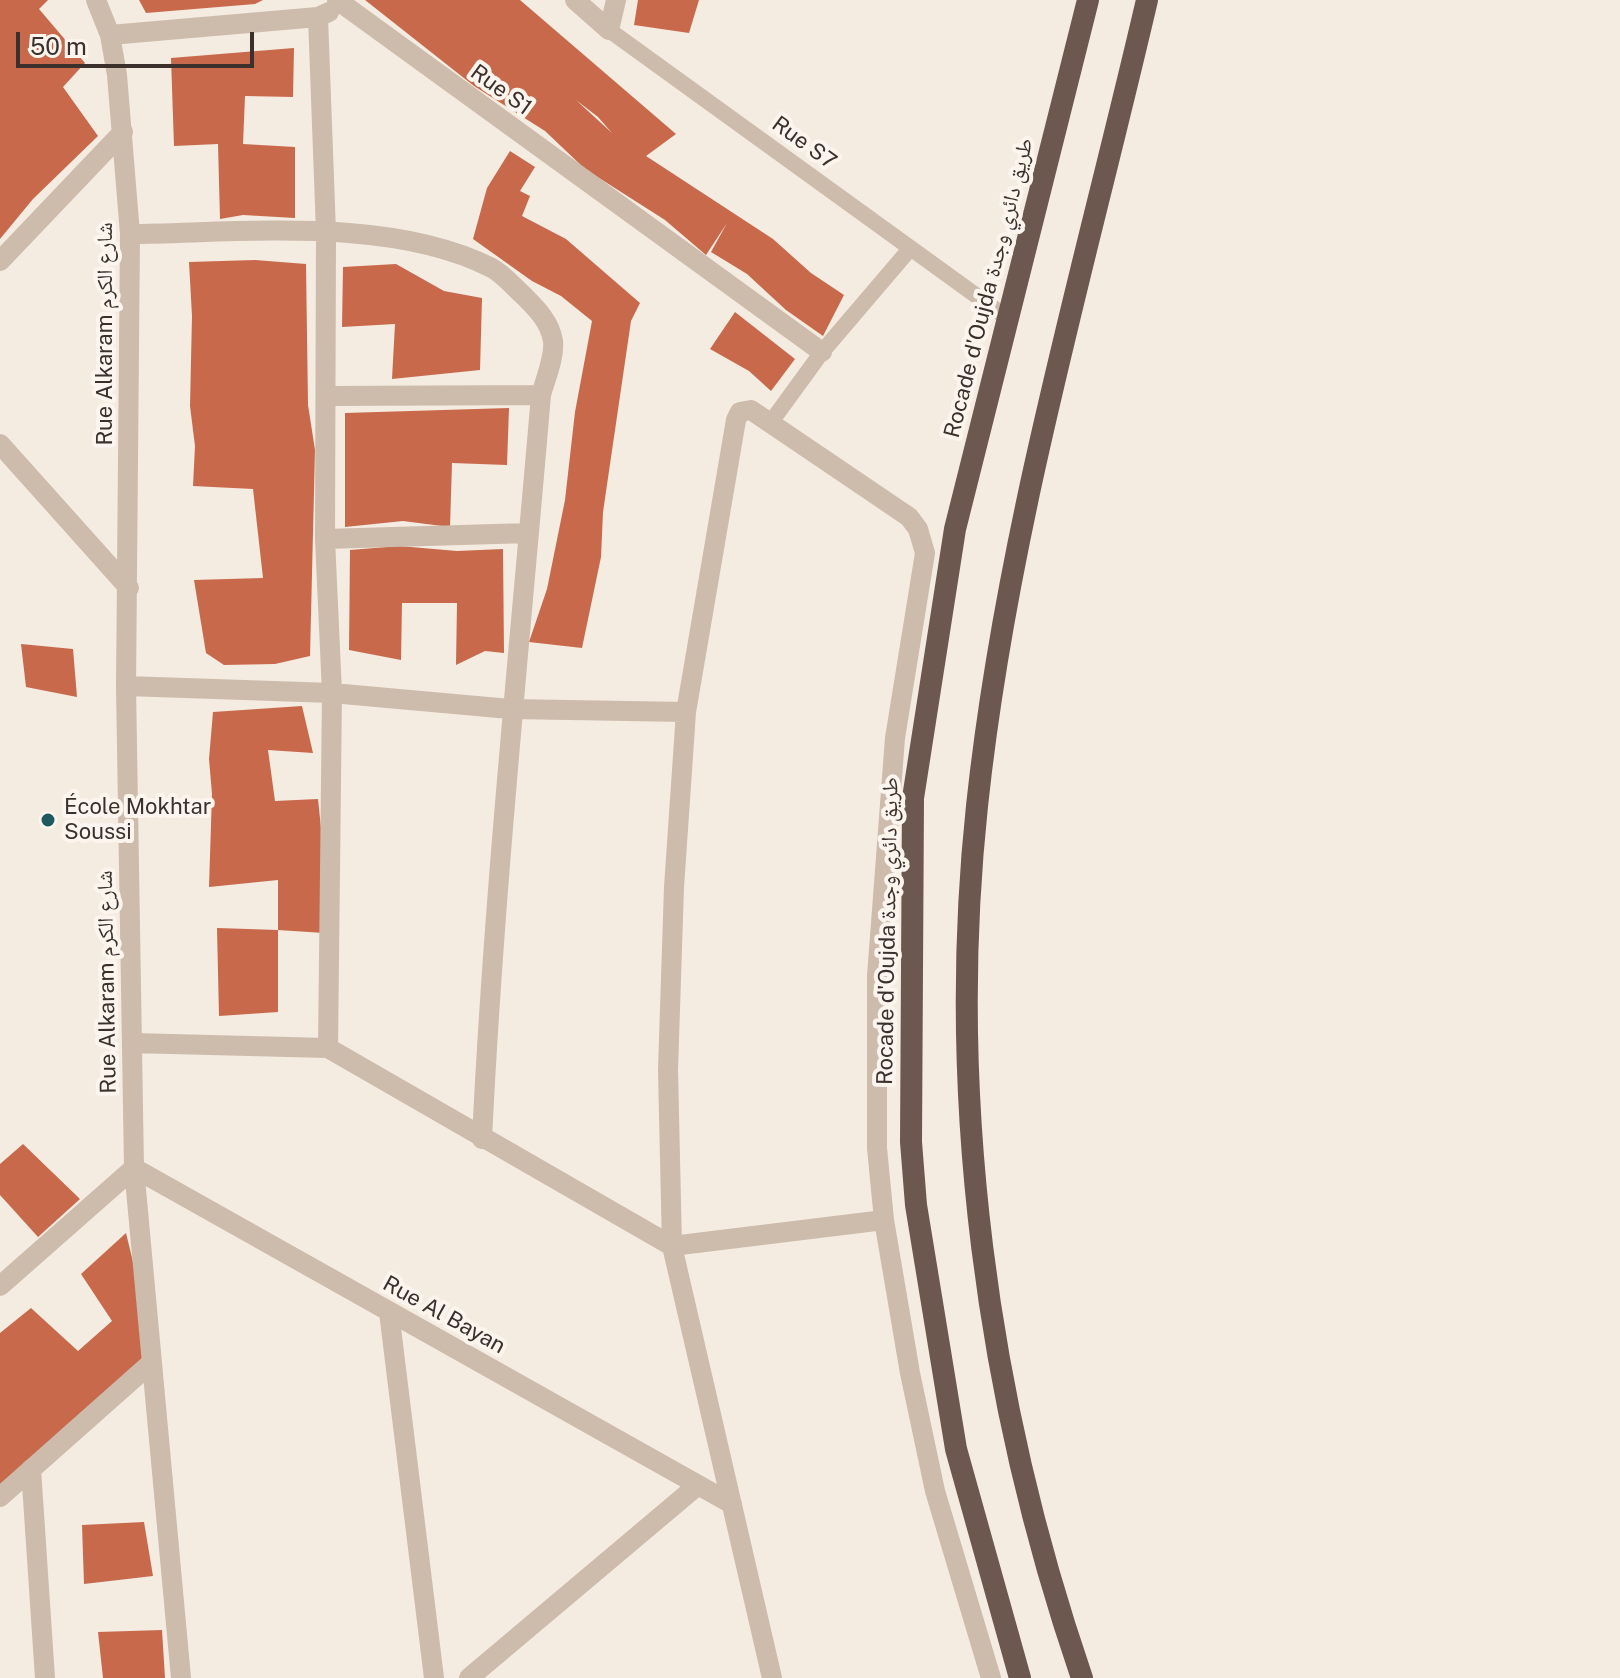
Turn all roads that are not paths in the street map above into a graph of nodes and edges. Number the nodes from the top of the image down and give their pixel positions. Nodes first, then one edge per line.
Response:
1 (96, 0) edge
2 (575, 0) edge
3 (616, 0) edge
4 (1088, 0) edge
5 (1147, 0) edge
6 (340, 3) edge
7 (318, 17) junction
8 (609, 30) junction
9 (110, 35) junction
10 (123, 132) junction
11 (326, 232) junction
12 (130, 234) junction
13 (909, 250) junction
14 (0, 261) edge
15 (1010, 320) junction
16 (822, 352) junction
17 (541, 395) junction
18 (328, 396) junction
19 (771, 422) junction
20 (0, 444) edge
21 (529, 533) junction
22 (325, 539) junction
23 (129, 588) junction
24 (126, 686) junction
25 (332, 693) junction
26 (510, 709) junction
27 (686, 712) junction
28 (132, 1043) junction
29 (328, 1048) junction
30 (482, 1139) junction
31 (134, 1168) junction
32 (884, 1220) junction
33 (672, 1246) junction
34 (0, 1286) edge
35 (389, 1312) junction
36 (150, 1364) junction
37 (31, 1469) junction
38 (698, 1485) junction
39 (0, 1497) edge
40 (732, 1504) junction
41 (45, 1678) edge
42 (181, 1678) edge
43 (434, 1678) edge
44 (469, 1678) edge
45 (772, 1678) edge
46 (991, 1678) edge
47 (1020, 1678) edge
48 (1082, 1678) edge

1 - 9 street, Rue Alkaram شارع الكرم
2 - 8 street, Rue S7
3 - 8 street
4 - 15 highway, Rocade d'Oujda طريق دائري وجدة
5 - 48 highway
6 - 7 street, Rue S1
6 - 16 street, Rue S1
7 - 9 street, Rue S1
7 - 11 street
8 - 13 lane, Rue S7
9 - 10 street, Rue Alkaram شارع الكرم
10 - 12 street, Rue Alkaram شارع الكرم
10 - 14 street
11 - 12 street
11 - 17 street
11 - 18 street
12 - 23 street, Rue Alkaram شارع الكرم
13 - 15 lane, Rue S7
13 - 16 lane
15 - 47 highway, Rocade d'Oujda طريق دائري وجدة
16 - 19 lane
17 - 18 street
17 - 21 street
18 - 22 street
19 - 27 street
19 - 32 street
20 - 23 street
21 - 22 street
21 - 26 street
22 - 25 street
23 - 24 street, Rue Alkaram شارع الكرم
24 - 25 street
24 - 28 street, Rue Alkaram شارع الكرم
25 - 26 street
25 - 29 street
26 - 27 street
26 - 30 street
27 - 33 street
28 - 29 street
28 - 31 street, Rue Alkaram شارع الكرم
29 - 30 street
30 - 33 street
31 - 34 street
31 - 35 street, Rue Al Bayan
31 - 36 street, Rue Alkaram شارع الكرم
32 - 33 street
32 - 46 street
33 - 40 street
35 - 38 street, Rue Al Bayan
35 - 43 street
36 - 37 street
36 - 42 street, Rue Alkaram شارع الكرم
37 - 39 street
37 - 41 street
38 - 40 street, Rue Al Bayan
38 - 44 street
40 - 45 street

